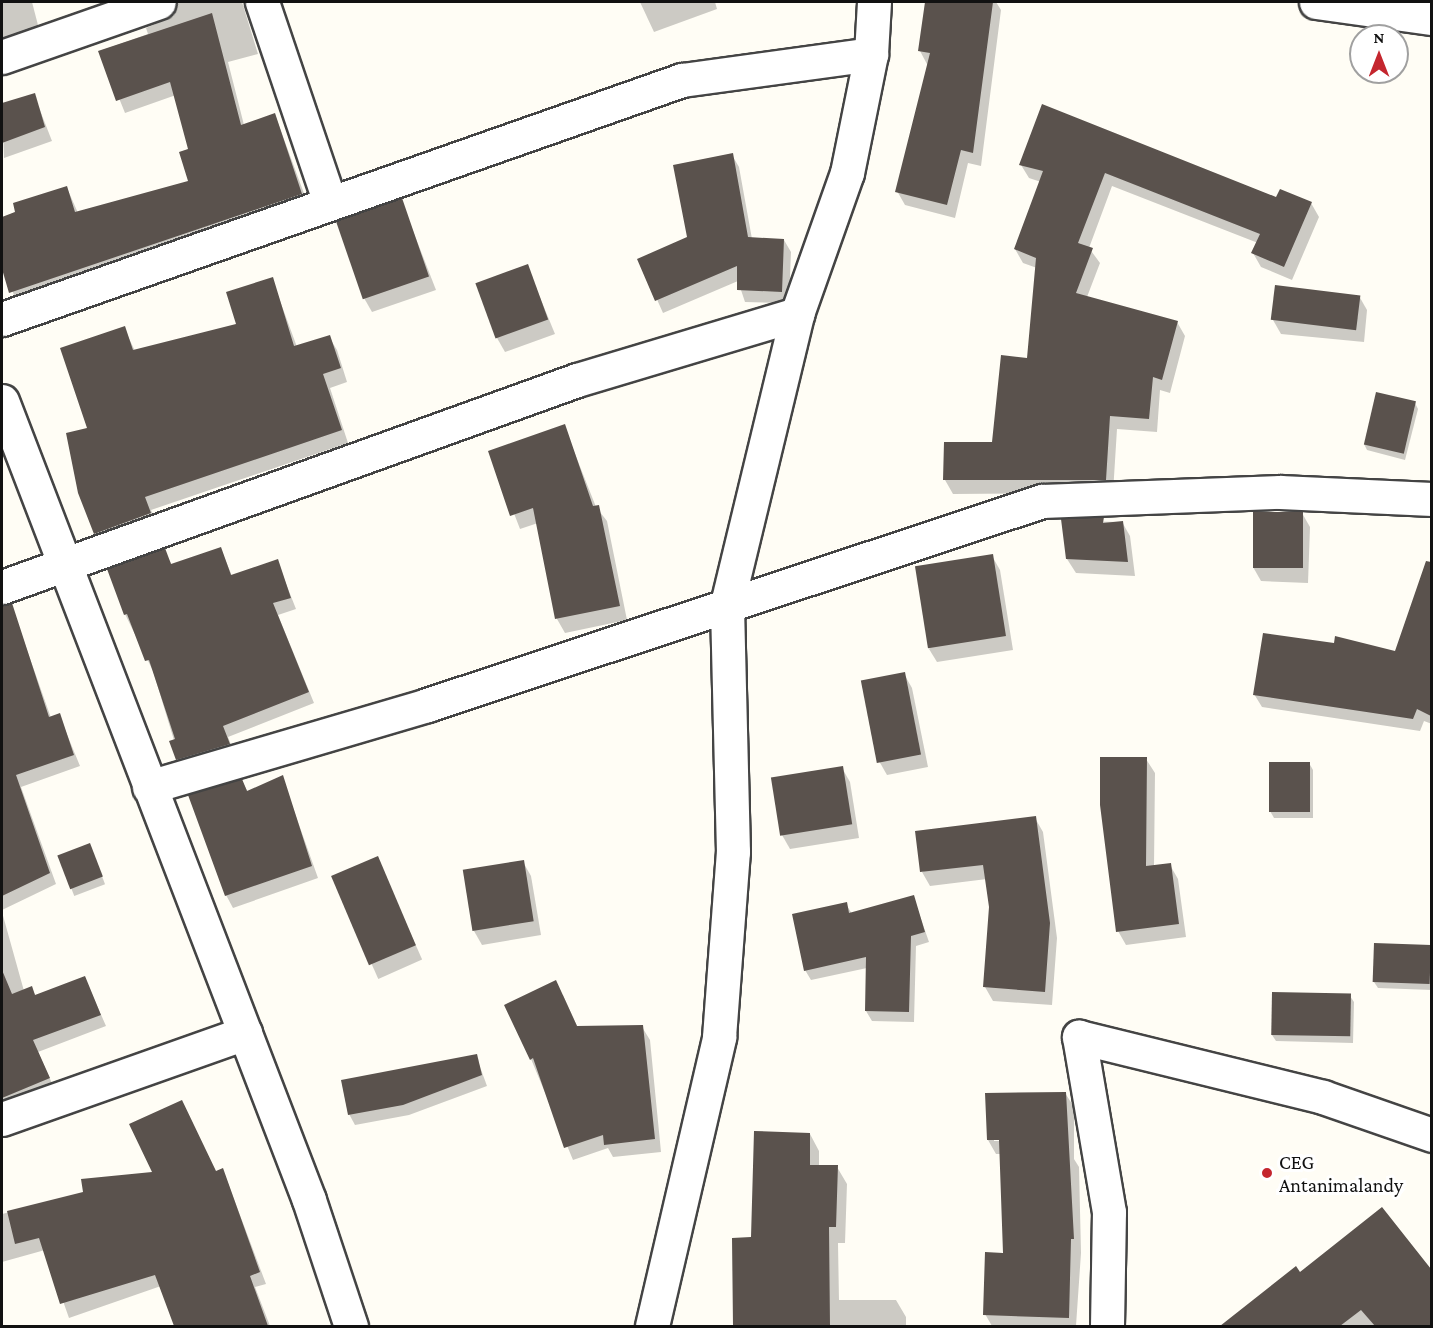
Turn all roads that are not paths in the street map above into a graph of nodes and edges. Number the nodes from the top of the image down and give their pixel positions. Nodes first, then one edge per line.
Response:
1 (159, 2) edge
2 (262, 2) edge
3 (874, 2) edge
4 (1316, 2) edge
5 (1431, 18) edge
6 (871, 54) junction
7 (2, 57) edge
8 (330, 204) junction
9 (797, 314) junction
10 (2, 319) edge
11 (2, 401) edge
12 (1431, 499) edge
13 (67, 564) junction
14 (2, 587) edge
15 (727, 604) junction
16 (149, 787) junction
17 (245, 1033) junction
18 (2, 1119) edge
19 (1431, 1135) edge
20 (351, 1326) edge
21 (652, 1326) edge
22 (1107, 1326) edge

1 - 7 street
2 - 8 street
3 - 6 street
4 - 5 street
6 - 8 street
6 - 9 street
8 - 10 street
9 - 13 street
9 - 15 street
11 - 13 street
12 - 15 street
13 - 14 street
13 - 16 street
15 - 16 street
15 - 21 street
16 - 17 street
17 - 18 street
17 - 20 street
19 - 22 street

